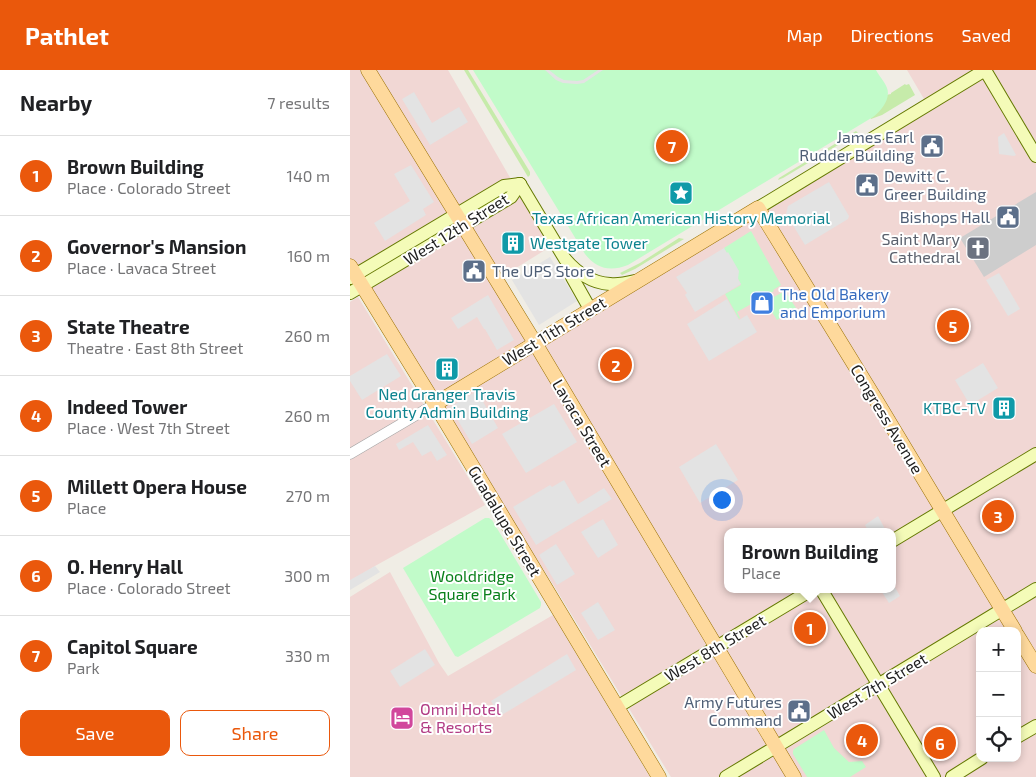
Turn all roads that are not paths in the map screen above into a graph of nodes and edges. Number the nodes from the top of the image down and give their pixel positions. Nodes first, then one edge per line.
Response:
1 (368, 70) edge
2 (985, 70) edge
3 (1036, 156) edge
4 (758, 208) junction
5 (460, 220) junction
6 (572, 267) junction
7 (353, 280) edge
8 (636, 281) junction
9 (590, 309) junction
10 (535, 343) junction
11 (435, 404) junction
12 (350, 454) edge
13 (1036, 454) edge
14 (943, 511) junction
15 (896, 539) edge
16 (1036, 589) edge
17 (805, 593) edge
18 (823, 593) edge
19 (1002, 610) junction
20 (1013, 627) edge
21 (1021, 642) edge
22 (716, 648) junction
23 (1036, 666) edge
24 (879, 684) junction
25 (617, 707) junction
26 (1036, 726) edge
27 (1021, 735) edge
28 (776, 747) junction
29 (976, 762) edge
30 (659, 777) edge
31 (726, 777) edge
32 (794, 777) edge
33 (934, 777) edge
34 (952, 777) edge

1 - 5 main road, Lavaca Street
2 - 3 main road
2 - 4 main road
4 - 8 main road, West 11th Street
4 - 14 main road, Congress Avenue
5 - 6 main road, West 12th Street
5 - 7 main road, West 12th Street
5 - 10 main road, Lavaca Street
6 - 8 main road
6 - 9 main road
7 - 11 main road, Guadalupe Street
8 - 9 main road, West 11th Street
9 - 10 main road, West 11th Street
10 - 11 main road, West 11th Street
10 - 22 main road, Lavaca Street
11 - 12 street, West 11th Street
11 - 25 main road, Guadalupe Street
13 - 14 main road
14 - 15 main road
14 - 19 main road, Congress Avenue
16 - 19 main road, West 7th Street
17 - 22 main road, West 8th Street
18 - 24 main road
19 - 20 main road, Congress Avenue
19 - 24 main road, West 7th Street
21 - 23 main road
22 - 25 main road, West 8th Street
22 - 28 main road, Lavaca Street
24 - 28 main road, West 7th Street
24 - 33 main road
25 - 30 main road, Guadalupe Street
26 - 27 main road
28 - 31 main road, West 7th Street
28 - 32 main road, Lavaca Street
29 - 34 main road

